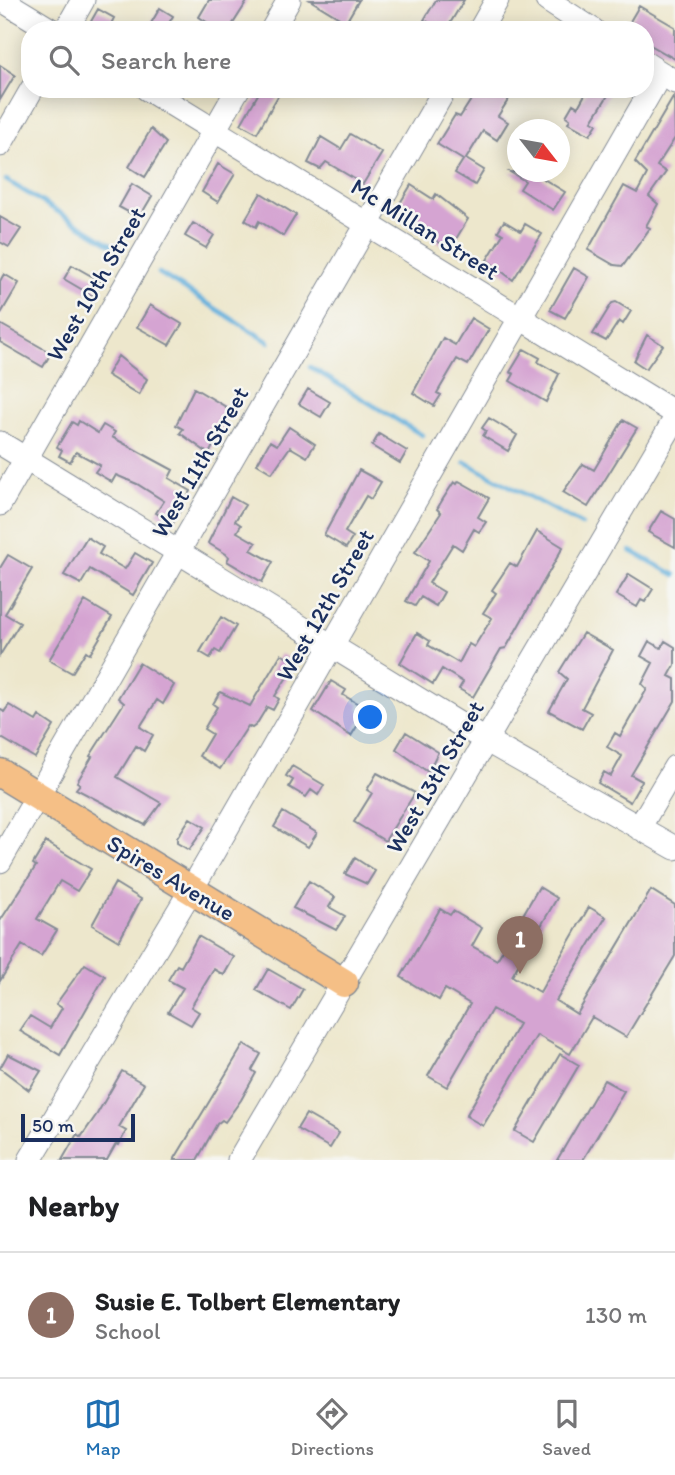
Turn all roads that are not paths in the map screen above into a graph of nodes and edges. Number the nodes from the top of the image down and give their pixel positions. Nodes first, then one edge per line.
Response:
1 (2, 0) edge
2 (83, 0) edge
3 (289, 0) edge
4 (497, 0) edge
5 (547, 0) edge
6 (36, 21) edge
7 (71, 21) edge
8 (277, 21) edge
9 (485, 21) edge
10 (579, 21) edge
11 (27, 98) edge
12 (162, 98) edge
13 (233, 98) edge
14 (440, 98) edge
15 (646, 98) edge
16 (214, 130) junction
17 (0, 145) edge
18 (367, 224) junction
19 (520, 318) junction
20 (675, 413) edge
21 (675, 419) edge
22 (0, 443) edge
23 (27, 459) junction
24 (0, 505) edge
25 (178, 552) junction
26 (331, 645) junction
27 (487, 741) junction
28 (675, 767) edge
29 (0, 773) edge
30 (39, 796) junction
31 (639, 828) junction
32 (675, 848) edge
33 (0, 861) edge
34 (191, 891) junction
35 (344, 983) junction
36 (30, 1160) edge
37 (239, 1160) edge

1 - 6 street
2 - 7 street
3 - 8 street
4 - 9 street
5 - 10 street
11 - 17 street
12 - 16 street, Mc Millan Street
13 - 16 street, West 10th Street
14 - 18 street, West 11th Street
15 - 19 street, West 12th Street
16 - 18 street, Mc Millan Street
16 - 23 street, West 10th Street
18 - 19 street, Mc Millan Street
18 - 25 street, West 11th Street
19 - 20 street, Mc Millan Street
19 - 26 street, West 12th Street
21 - 27 street, West 13th Street
22 - 23 street
23 - 24 street, West 10th Street
23 - 25 street
25 - 26 street
25 - 30 street, West 11th Street
26 - 27 street
26 - 34 street, West 12th Street
27 - 31 street
27 - 35 street, West 13th Street
28 - 31 street
29 - 30 main road, Spires Avenue
30 - 33 street, West 11th Street
30 - 34 main road, Spires Avenue
31 - 32 street
34 - 35 main road, Spires Avenue
34 - 36 street, West 12th Street
35 - 37 street, West 13th Street

